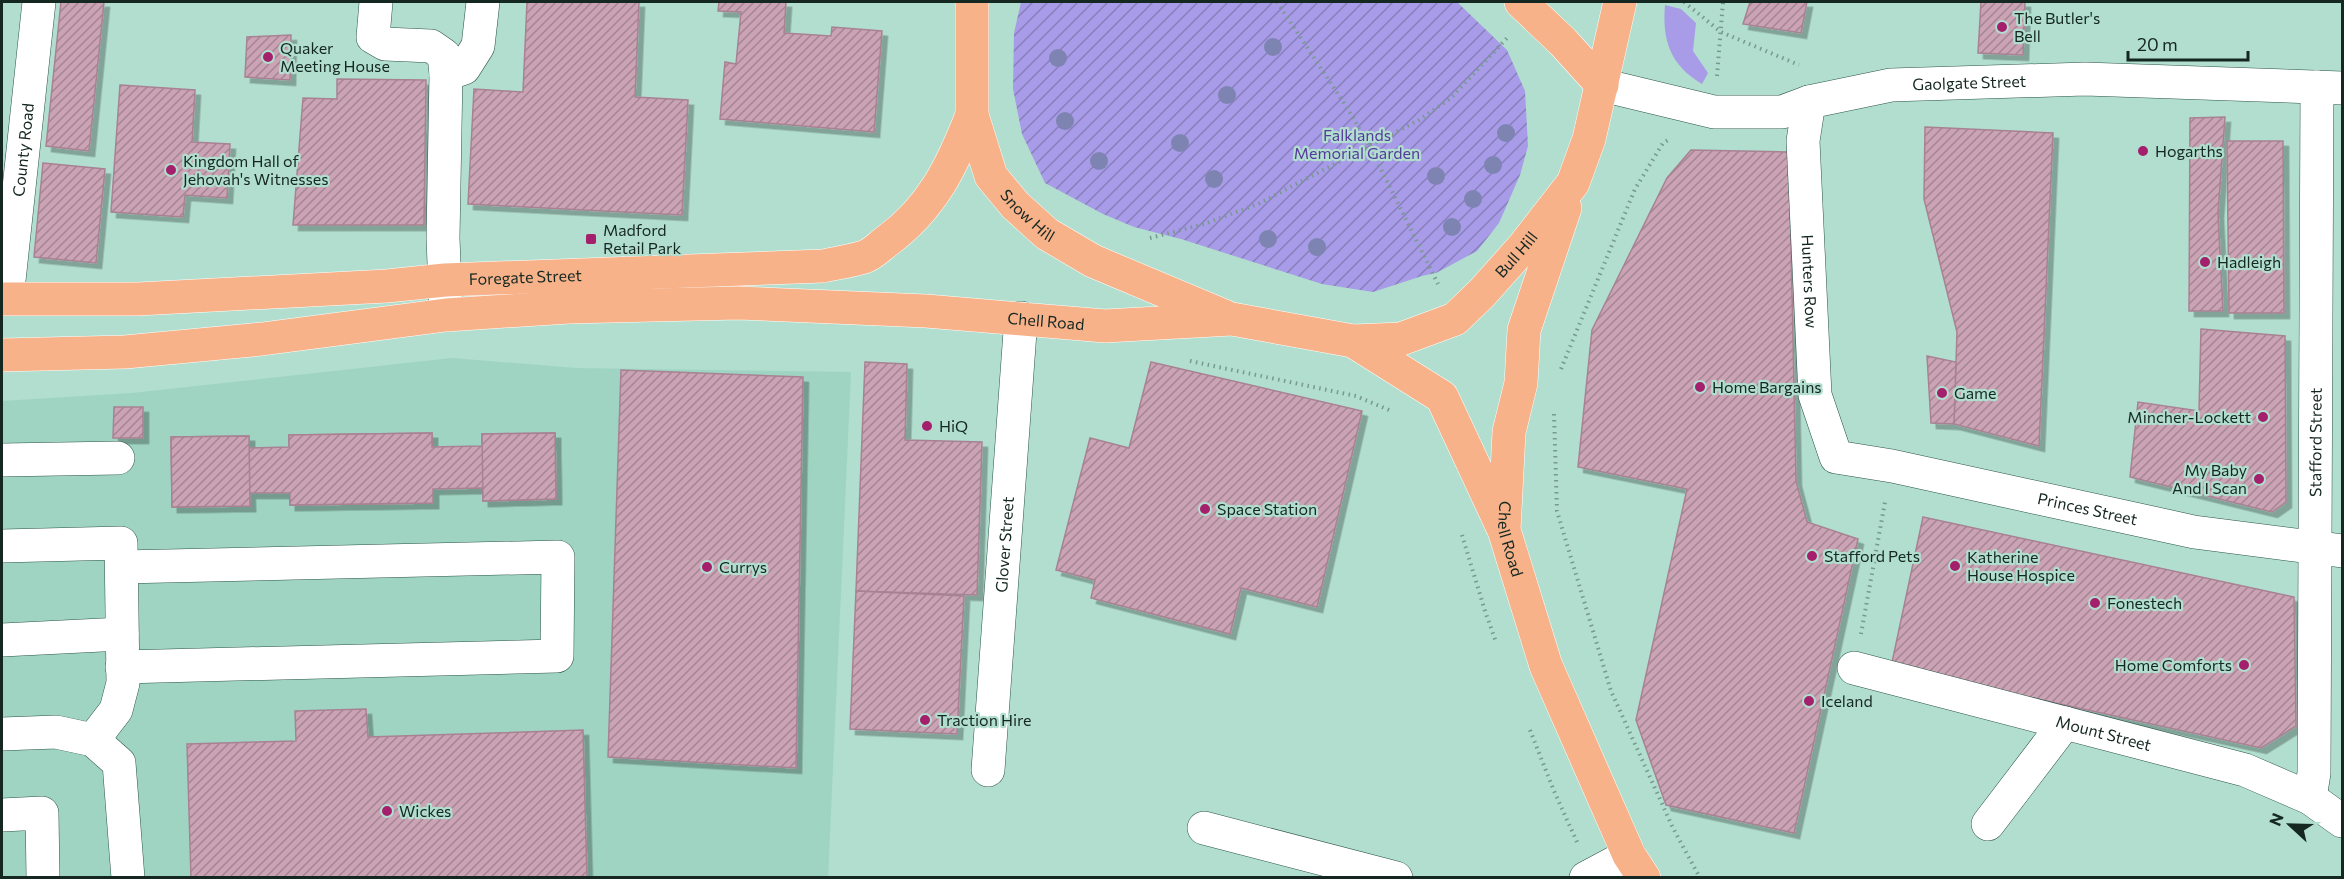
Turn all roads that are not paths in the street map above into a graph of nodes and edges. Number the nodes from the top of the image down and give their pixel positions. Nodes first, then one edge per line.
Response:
1 (39, 2) edge
2 (376, 2) edge
3 (483, 2) edge
4 (972, 2) edge
5 (1521, 2) edge
6 (1620, 2) edge
7 (447, 74) junction
8 (1602, 85) junction
9 (2330, 87) edge
10 (1809, 102) junction
11 (972, 115) junction
12 (1573, 183) junction
13 (445, 280) junction
14 (4, 299) edge
15 (738, 303) joint
16 (446, 315) junction
17 (1021, 318) junction
18 (1232, 319) junction
19 (1353, 341) junction
20 (2, 356) edge
21 (1836, 457) joint
22 (118, 458) dead end
23 (2, 460) edge
24 (1504, 530) junction
25 (2, 546) edge
26 (2329, 550) edge
27 (122, 567) junction
28 (122, 634) junction
29 (2, 640) edge
30 (122, 667) junction
31 (1854, 668) road end
32 (2065, 723) junction
33 (2, 734) edge
34 (93, 740) junction
35 (988, 770) dead end
36 (2310, 798) junction
37 (2, 815) edge
38 (2343, 821) edge
39 (1988, 824) dead end
40 (1204, 828) dead end
41 (1636, 866) edge
42 (43, 878) edge
43 (128, 878) edge
44 (1396, 878) edge
45 (1586, 878) edge

1 - 14 street, County Road
2 - 7 street
3 - 7 street
4 - 11 highway, Snow Hill
5 - 8 highway
6 - 8 highway, Bull Hill
7 - 13 street
8 - 10 street, Gaolgate Street
8 - 12 highway, Bull Hill
9 - 10 street, Gaolgate Street
9 - 26 street, Stafford Street
10 - 21 street, Hunters Row
11 - 13 highway, Foregate Street
11 - 18 highway, Snow Hill
12 - 19 highway, Bull Hill
12 - 24 highway, Chell Road
13 - 14 highway, Foregate Street
13 - 16 street
15 - 16 highway, Foregate Street
15 - 17 highway, Chell Road
16 - 20 highway, Foregate Street
17 - 18 highway, Chell Road
17 - 35 street, Glover Street
18 - 19 highway, Chell Road
19 - 24 highway
21 - 26 street, Princes Street
22 - 23 street
24 - 41 highway, Chell Road
25 - 27 street
26 - 36 street, Stafford Street
27 - 28 street
27 - 30 street
28 - 29 street
28 - 30 street
30 - 34 street
31 - 32 street, Mount Street
32 - 36 street, Mount Street
32 - 39 street
33 - 34 street
34 - 43 street
36 - 38 street, Mount Street
37 - 42 street
40 - 44 street
41 - 45 street

